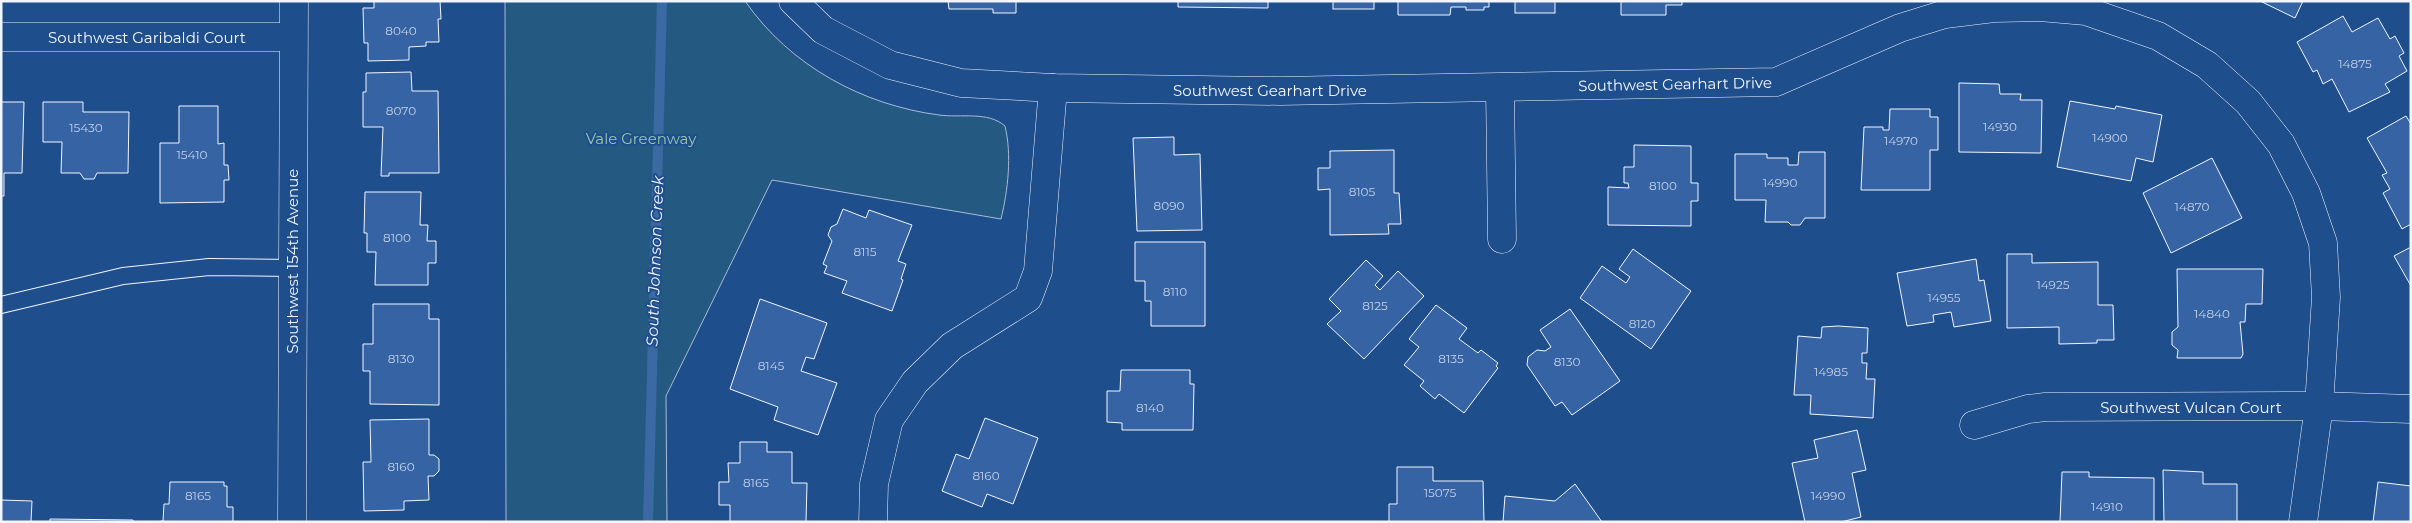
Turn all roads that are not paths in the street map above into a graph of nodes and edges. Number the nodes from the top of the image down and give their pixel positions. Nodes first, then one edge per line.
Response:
1 (294, 1) edge
2 (793, 1) edge
3 (1, 37) edge
4 (292, 37) junction
5 (1053, 88) junction
6 (1500, 88) junction
7 (1502, 239) dead end
8 (292, 268) junction
9 (1, 305) edge
10 (2319, 406) junction
11 (2411, 408) edge
12 (1974, 425) dead end
13 (292, 522) edge
14 (873, 522) edge
15 (2303, 522) edge

1 - 4 street, Southwest 154th Avenue
2 - 5 street, Southwest Gearhart Drive
3 - 4 street, Southwest Garibaldi Court
4 - 8 street, Southwest 154th Avenue
5 - 6 street, Southwest Gearhart Drive
5 - 14 street
6 - 7 street
6 - 10 street, Southwest Gearhart Drive
8 - 9 lane
8 - 13 street, Southwest 154th Avenue
10 - 11 street, Southwest Vulcan Court
10 - 12 street, Southwest Vulcan Court
10 - 15 street, Southwest Gearhart Drive

